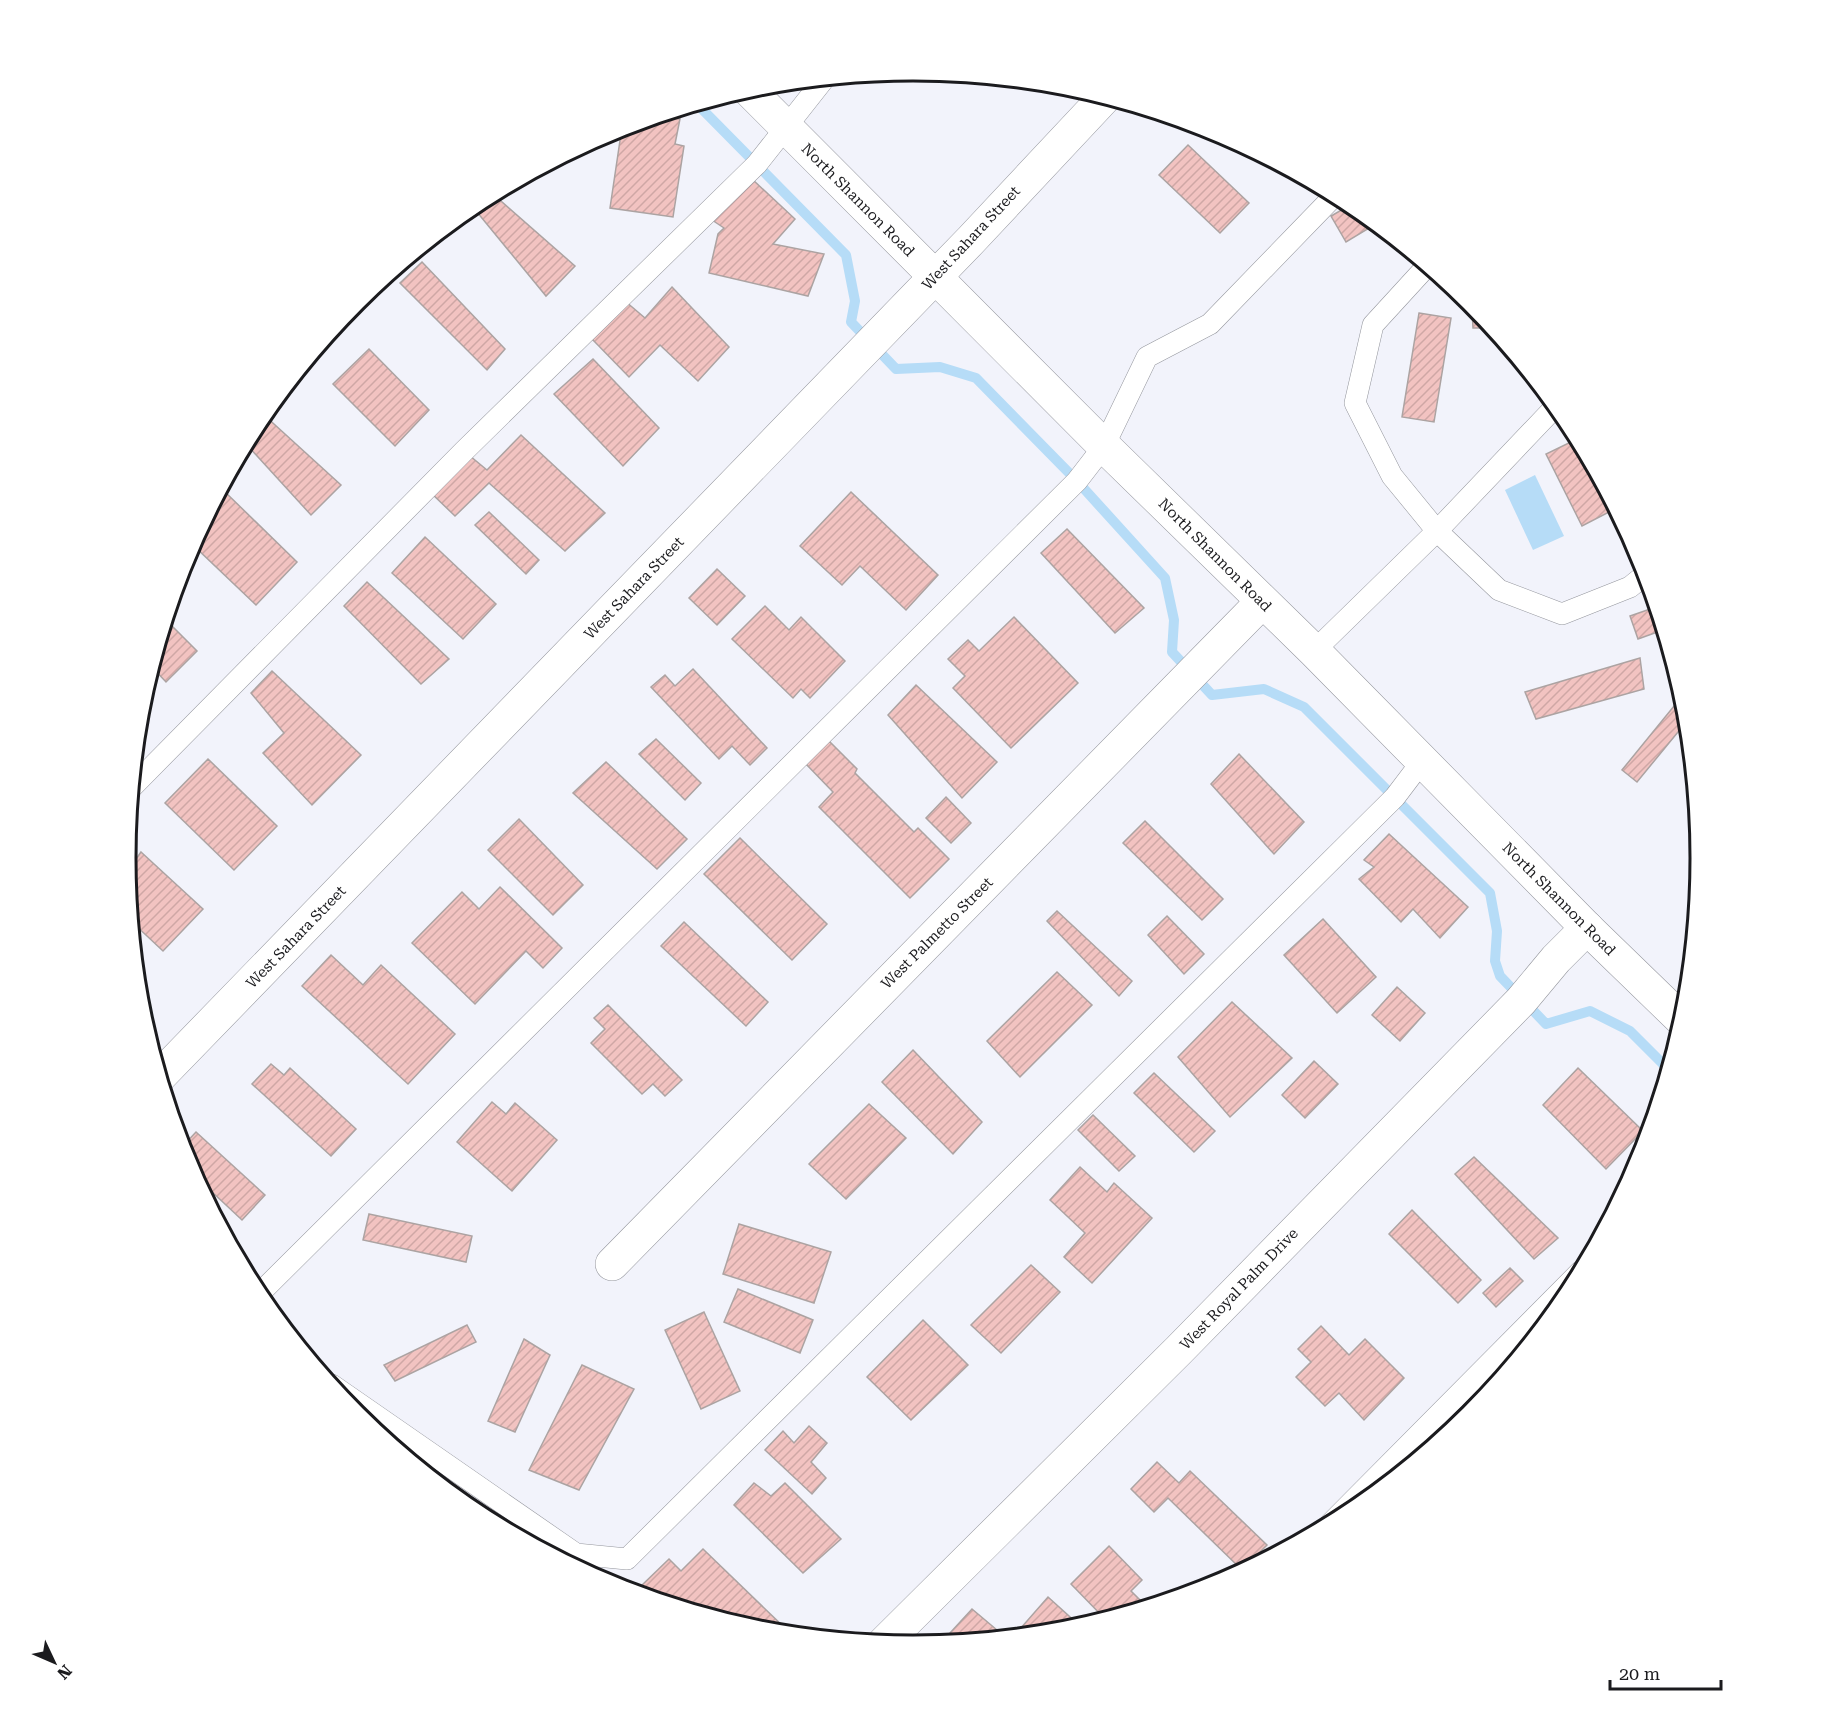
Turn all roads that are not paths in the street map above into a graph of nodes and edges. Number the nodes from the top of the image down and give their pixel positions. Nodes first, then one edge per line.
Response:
1 (817, 88) edge
2 (756, 97) edge
3 (1099, 104) edge
4 (785, 126) junction
5 (1329, 202) edge
6 (1422, 272) edge
7 (935, 277) junction
8 (1549, 413) edge
9 (1104, 446) junction
10 (1437, 531) junction
11 (1638, 580) edge
12 (1262, 602) junction
13 (1314, 651) junction
14 (1423, 760) junction
15 (141, 778) edge
16 (1587, 928) junction
17 (1674, 1013) edge
18 (165, 1070) edge
19 (612, 1264) dead end
20 (265, 1288) edge
21 (1550, 1302) edge
22 (365, 1408) edge
23 (1363, 1491) edge
24 (893, 1634) edge

1 - 4 lane
2 - 4 street, North Shannon Road
3 - 7 street, West Sahara Street
4 - 7 street, North Shannon Road
4 - 15 lane
5 - 9 lane
6 - 10 lane
7 - 9 street, North Shannon Road
7 - 18 street, West Sahara Street
8 - 10 lane
9 - 12 street, North Shannon Road
9 - 20 lane
10 - 11 lane
10 - 13 lane
12 - 13 street, North Shannon Road
12 - 19 street, West Palmetto Street
13 - 14 street, North Shannon Road
14 - 16 street, North Shannon Road
14 - 22 lane
16 - 17 street, North Shannon Road
16 - 24 street, West Royal Palm Drive
21 - 23 lane

